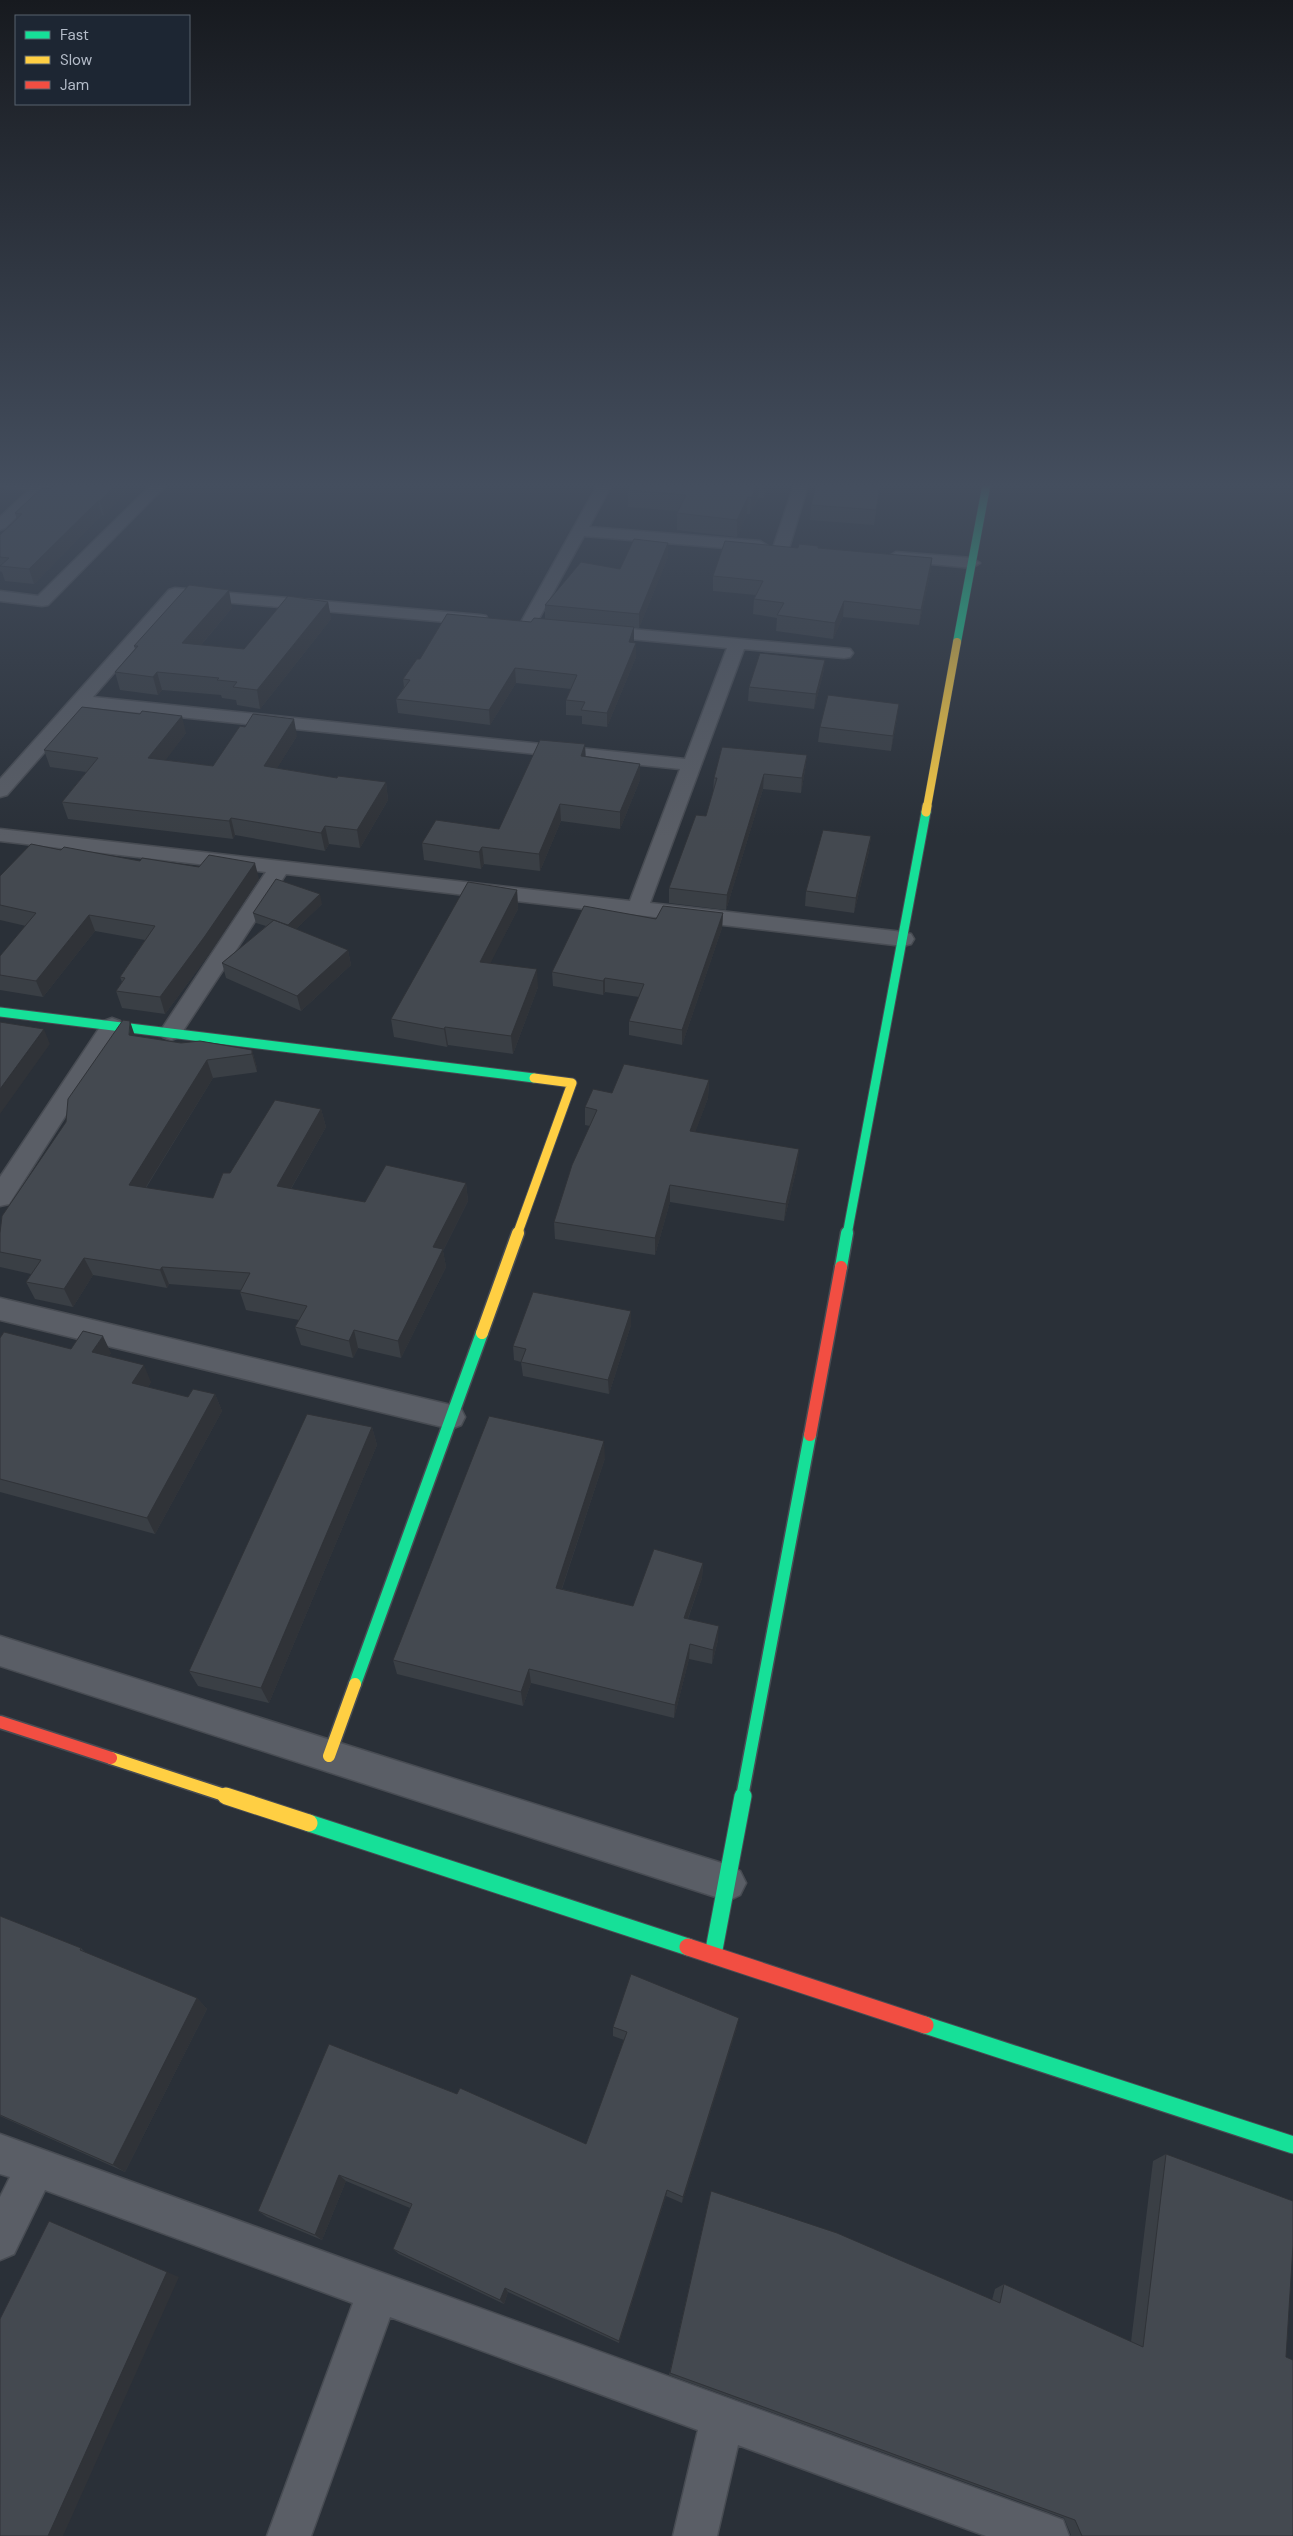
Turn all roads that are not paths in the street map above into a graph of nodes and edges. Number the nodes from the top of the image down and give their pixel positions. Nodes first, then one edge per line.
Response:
1 (169, 600) edge
2 (258, 600) edge
3 (541, 600) edge
4 (965, 600) edge
5 (528, 624) junction
6 (547, 626) edge
7 (585, 630) edge
8 (737, 644) junction
9 (844, 654) dead end
10 (80, 701) junction
11 (692, 765) junction
12 (0, 791) edge
13 (0, 835) edge
14 (280, 867) junction
15 (638, 908) junction
16 (903, 939) junction
17 (0, 1012) edge
18 (112, 1026) junction
19 (171, 1032) junction
20 (0, 1197) edge
21 (0, 1309) edge
22 (451, 1417) junction
23 (0, 1651) edge
24 (0, 1722) edge
25 (329, 1756) junction
26 (728, 1883) junction
27 (713, 1955) junction
28 (1293, 2145) edge
29 (18, 2160) edge
30 (0, 2240) edge
31 (378, 2292) junction
32 (722, 2418) junction
33 (289, 2536) edge
34 (695, 2536) edge
35 (1047, 2536) edge

1 - 10 street
2 - 5 street
3 - 5 street
4 - 16 street
5 - 6 street
7 - 8 street
8 - 9 street
8 - 11 street
10 - 11 street
10 - 12 street
11 - 15 street
13 - 14 street
14 - 15 street
14 - 19 street
15 - 16 street
16 - 26 street
17 - 18 street
18 - 19 street
18 - 20 street
19 - 22 street
21 - 22 street
22 - 25 street
23 - 25 street
24 - 27 street
25 - 26 street
26 - 27 street
27 - 28 street
29 - 30 street
29 - 31 street
31 - 32 street
31 - 33 street
32 - 34 street
32 - 35 street

